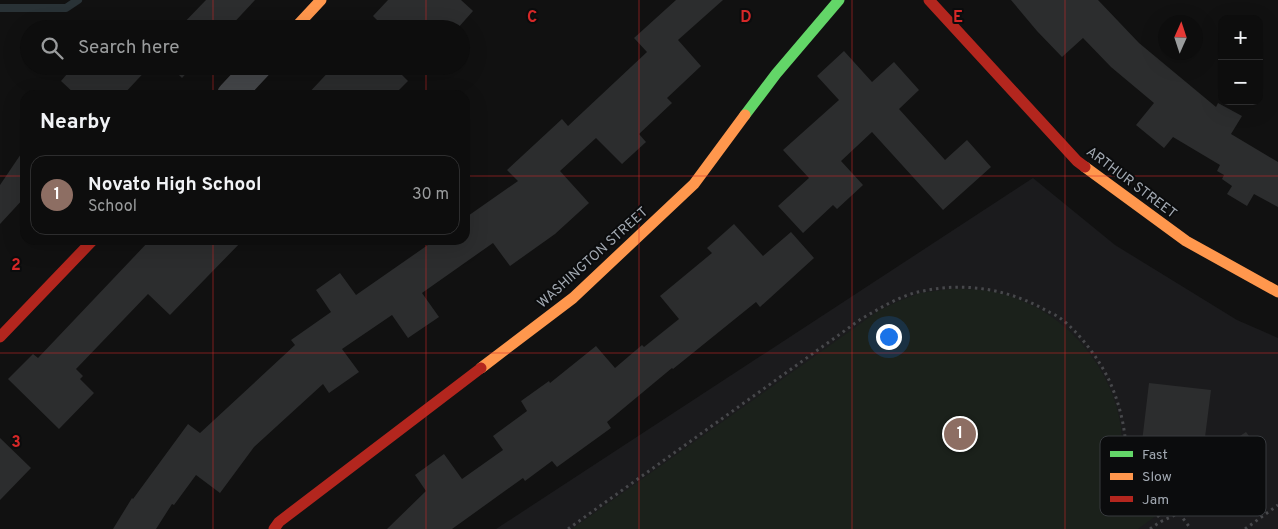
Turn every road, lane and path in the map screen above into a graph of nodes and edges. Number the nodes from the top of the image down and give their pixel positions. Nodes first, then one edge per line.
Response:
1 (321, 0) edge
2 (839, 0) edge
3 (929, 0) edge
4 (302, 20) edge
5 (250, 75) edge
6 (236, 90) edge
7 (88, 245) edge
8 (1278, 292) edge
9 (0, 338) edge
10 (1125, 436) edge
11 (1278, 505) edge
12 (1266, 514) edge
13 (1158, 516) edge
14 (1171, 516) edge
15 (1182, 516) edge
16 (1263, 516) edge
17 (1162, 521) junction
18 (274, 529) edge
19 (568, 529) edge
20 (1150, 529) edge
21 (1190, 529) edge
22 (1245, 529) edge

1 - 4 street
2 - 18 street, WASHINGTON STREET
3 - 8 street, ARTHUR STREET
5 - 6 street
7 - 9 street
10 - 19 path
11 - 12 path
13 - 17 path
14 - 17 path
15 - 21 path
16 - 22 path
17 - 20 path

